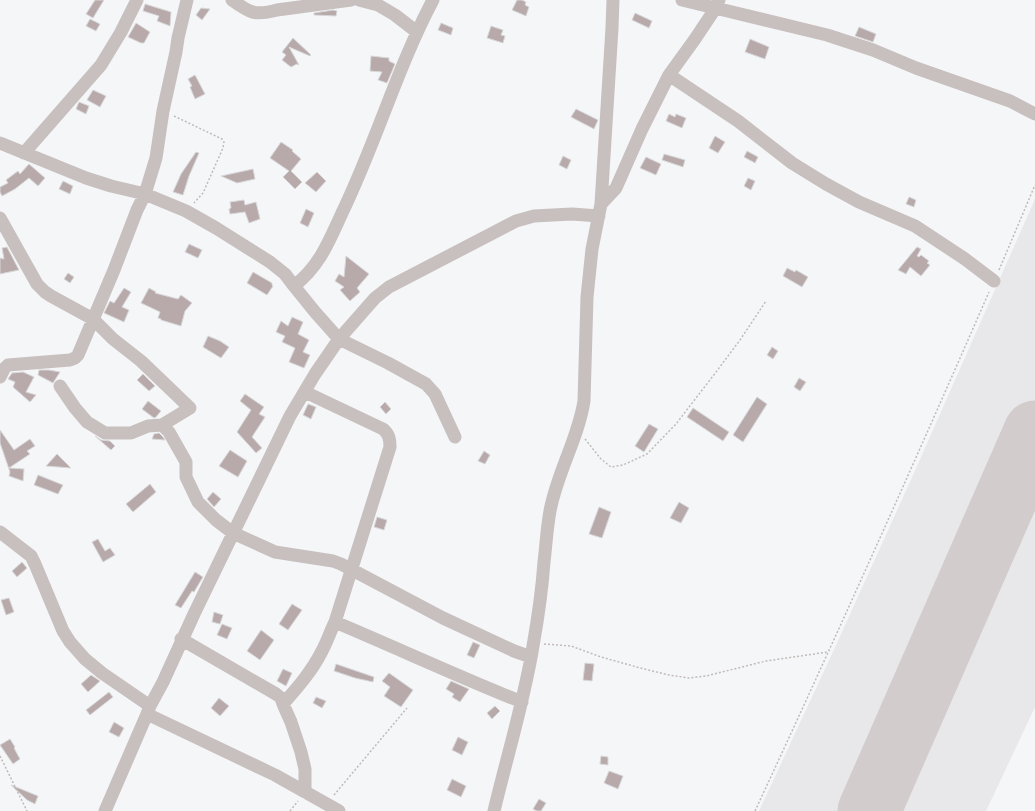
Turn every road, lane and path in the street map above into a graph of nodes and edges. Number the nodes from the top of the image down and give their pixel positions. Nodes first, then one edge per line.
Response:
1 (137, 0) edge
2 (187, 0) edge
3 (232, 0) edge
4 (351, 0) edge
5 (359, 0) edge
6 (433, 0) edge
7 (613, 0) edge
8 (682, 0) edge
9 (717, 4) edge
10 (417, 32) junction
11 (668, 75) junction
12 (163, 111) junction
13 (1035, 114) edge
14 (0, 143) edge
15 (24, 153) junction
16 (1035, 185) edge
17 (145, 194) junction
18 (600, 210) junction
19 (186, 211) junction
20 (0, 218) edge
21 (994, 281) junction
22 (294, 286) junction
23 (766, 301) dead end
24 (93, 319) junction
25 (339, 339) junction
26 (0, 377) edge
27 (60, 386) dead end
28 (305, 392) junction
29 (162, 425) junction
30 (577, 430) junction
31 (455, 437) dead end
32 (0, 532) edge
33 (233, 533) junction
34 (351, 570) junction
35 (334, 622) junction
36 (181, 639) junction
37 (534, 644) junction
38 (828, 652) junction
39 (531, 657) junction
40 (522, 702) junction
41 (283, 704) junction
42 (407, 708) dead end
43 (149, 710) junction
44 (0, 756) edge
45 (305, 792) junction
46 (325, 808) edge
47 (27, 811) edge
48 (105, 811) edge
49 (290, 811) edge
50 (339, 811) edge
51 (494, 811) edge
52 (754, 811) edge

1 - 15 street
2 - 12 street
3 - 4 street
5 - 10 street
6 - 10 street
7 - 18 street
8 - 9 street
9 - 11 street
9 - 13 street
10 - 22 street
11 - 18 street
11 - 21 street
12 - 17 street
12 - 19 path
14 - 15 street
15 - 17 street
16 - 21 path
17 - 19 street
17 - 24 street
18 - 25 street
18 - 30 street
19 - 22 street
20 - 24 street
21 - 38 path
22 - 25 street
23 - 30 path
24 - 26 street
24 - 29 street
25 - 28 street
25 - 31 street
27 - 29 street
28 - 33 street
28 - 34 street
29 - 33 street
30 - 37 street
32 - 43 street
33 - 34 street
33 - 36 street
34 - 35 street
34 - 39 street
35 - 40 street
35 - 41 street
36 - 41 street
36 - 43 street
37 - 38 path
37 - 39 street
38 - 52 path
39 - 40 street
40 - 51 street
41 - 45 street
42 - 46 path
43 - 45 street
43 - 48 street
44 - 47 path
45 - 46 street
45 - 49 path
46 - 50 street

